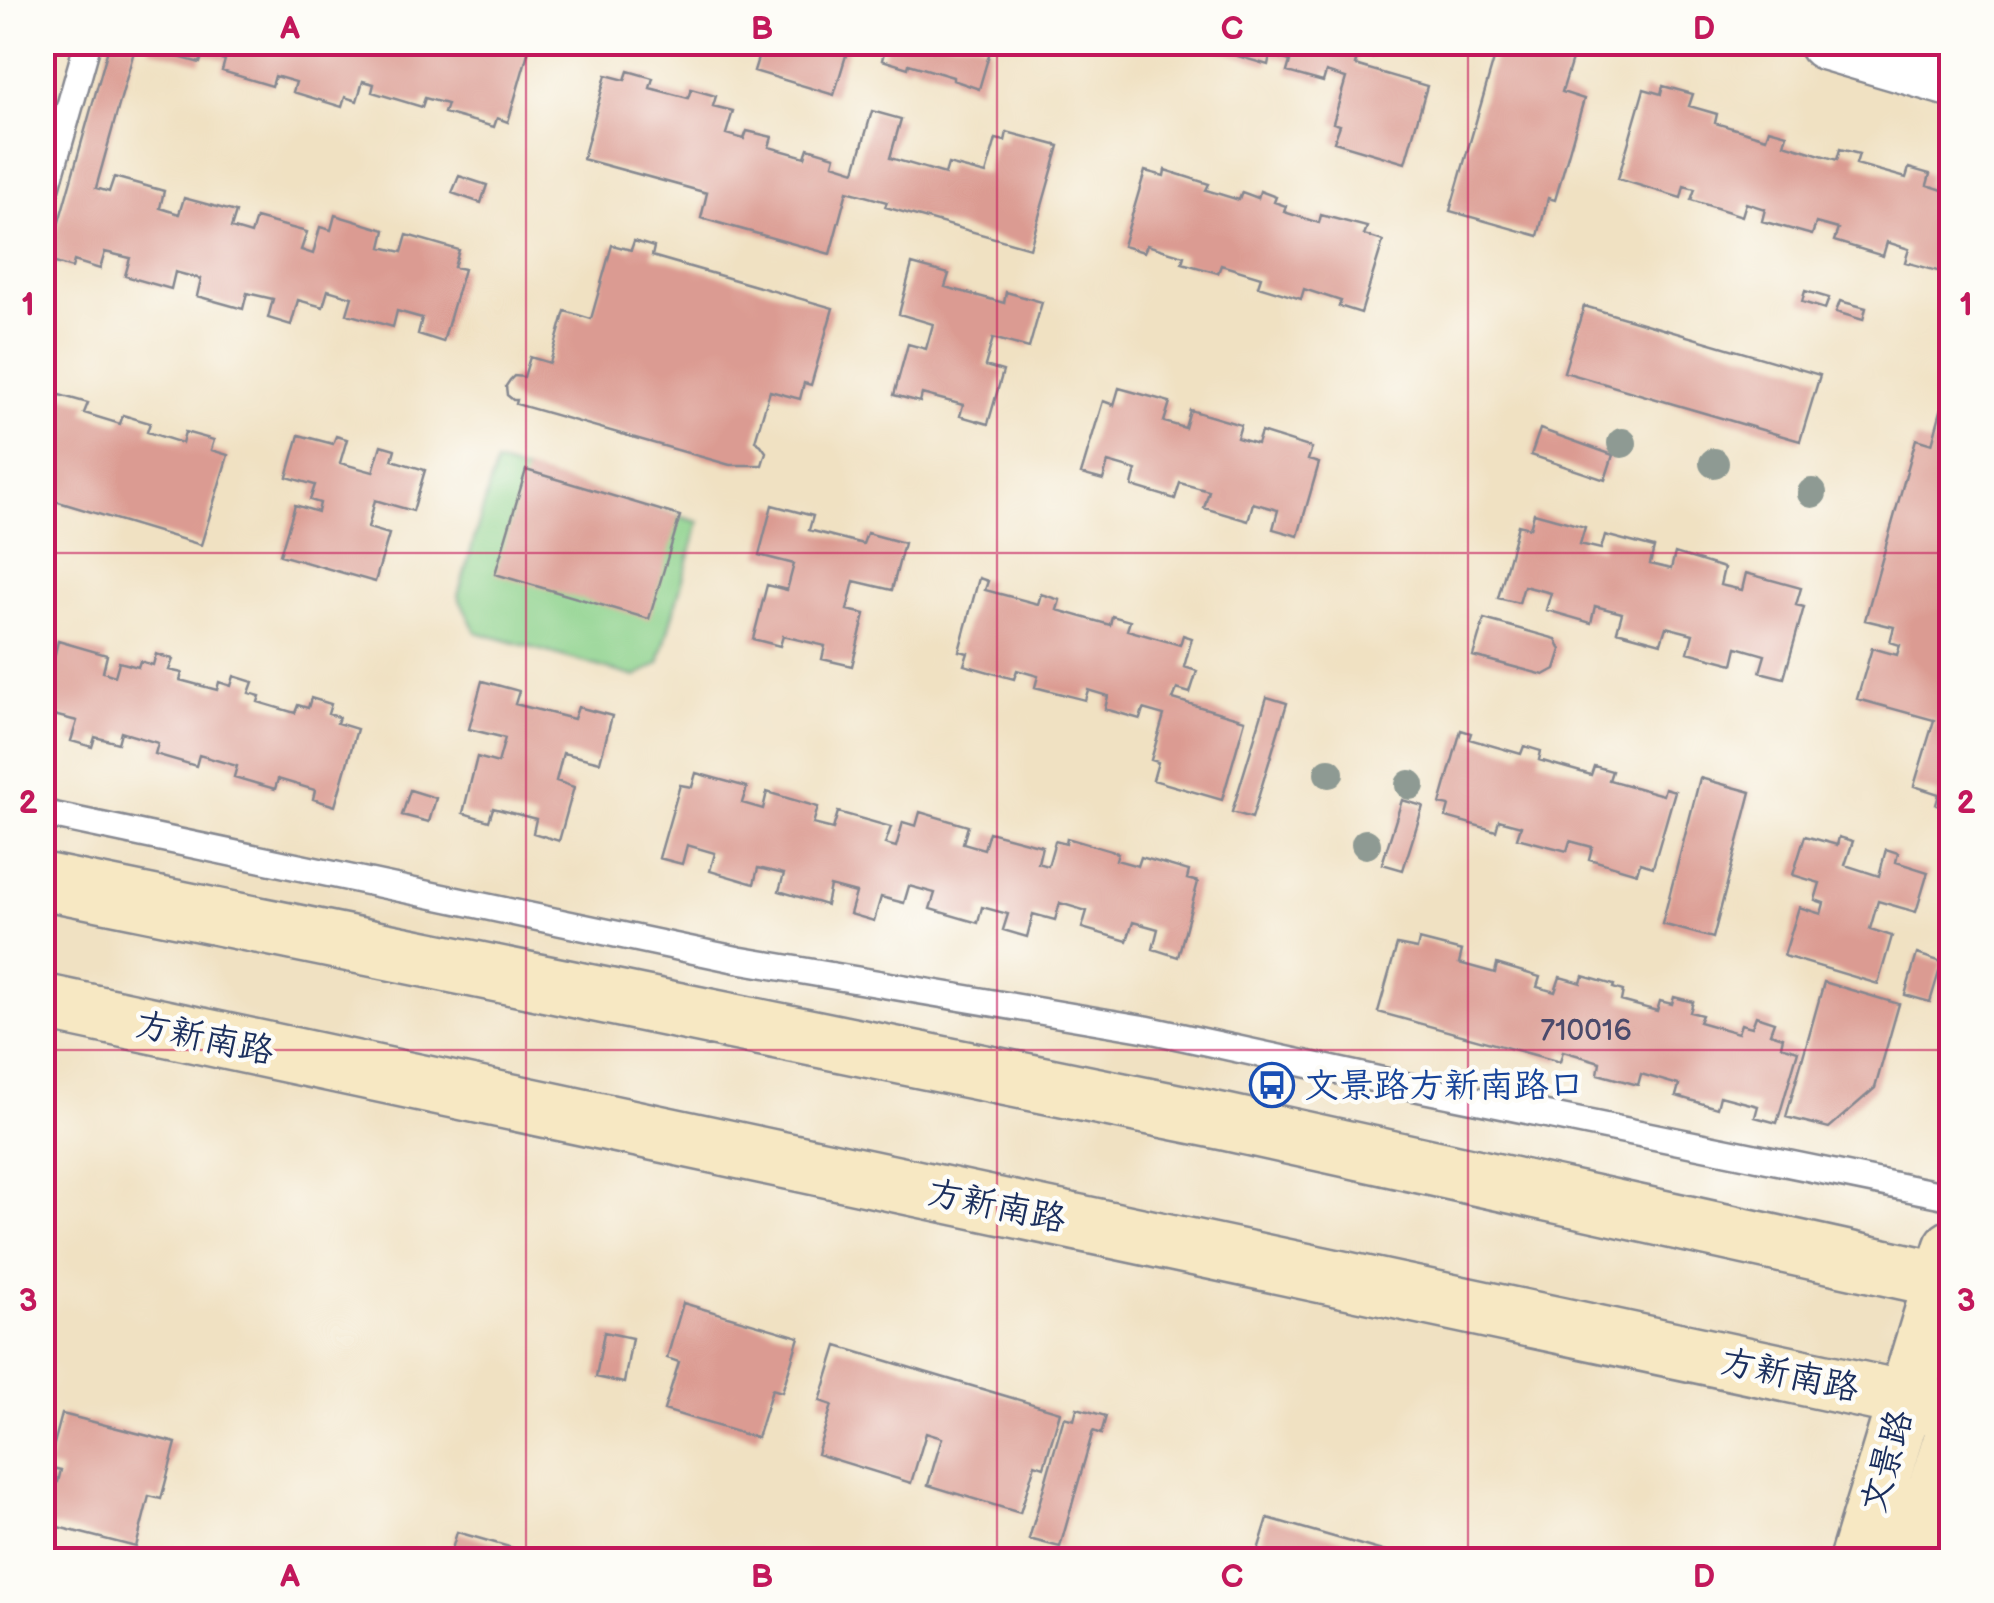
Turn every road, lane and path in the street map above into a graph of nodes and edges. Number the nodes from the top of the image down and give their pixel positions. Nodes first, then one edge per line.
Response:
1 (88, 42) edge
2 (1826, 42) edge
3 (1952, 79) edge
4 (42, 204) edge
5 (42, 813) edge
6 (42, 880) edge
7 (42, 1002) edge
8 (1952, 1197) edge
9 (1949, 1270) edge
10 (1928, 1406) edge
11 (1952, 1438) edge
12 (1857, 1560) edge
13 (1914, 1560) edge

1 - 4 lane
2 - 3 street
5 - 8 lane
6 - 9 main road
7 - 10 main road, 方新南路
9 - 10 main road, 文景路
10 - 12 main road, 文景路
11 - 13 main road, 文景路

